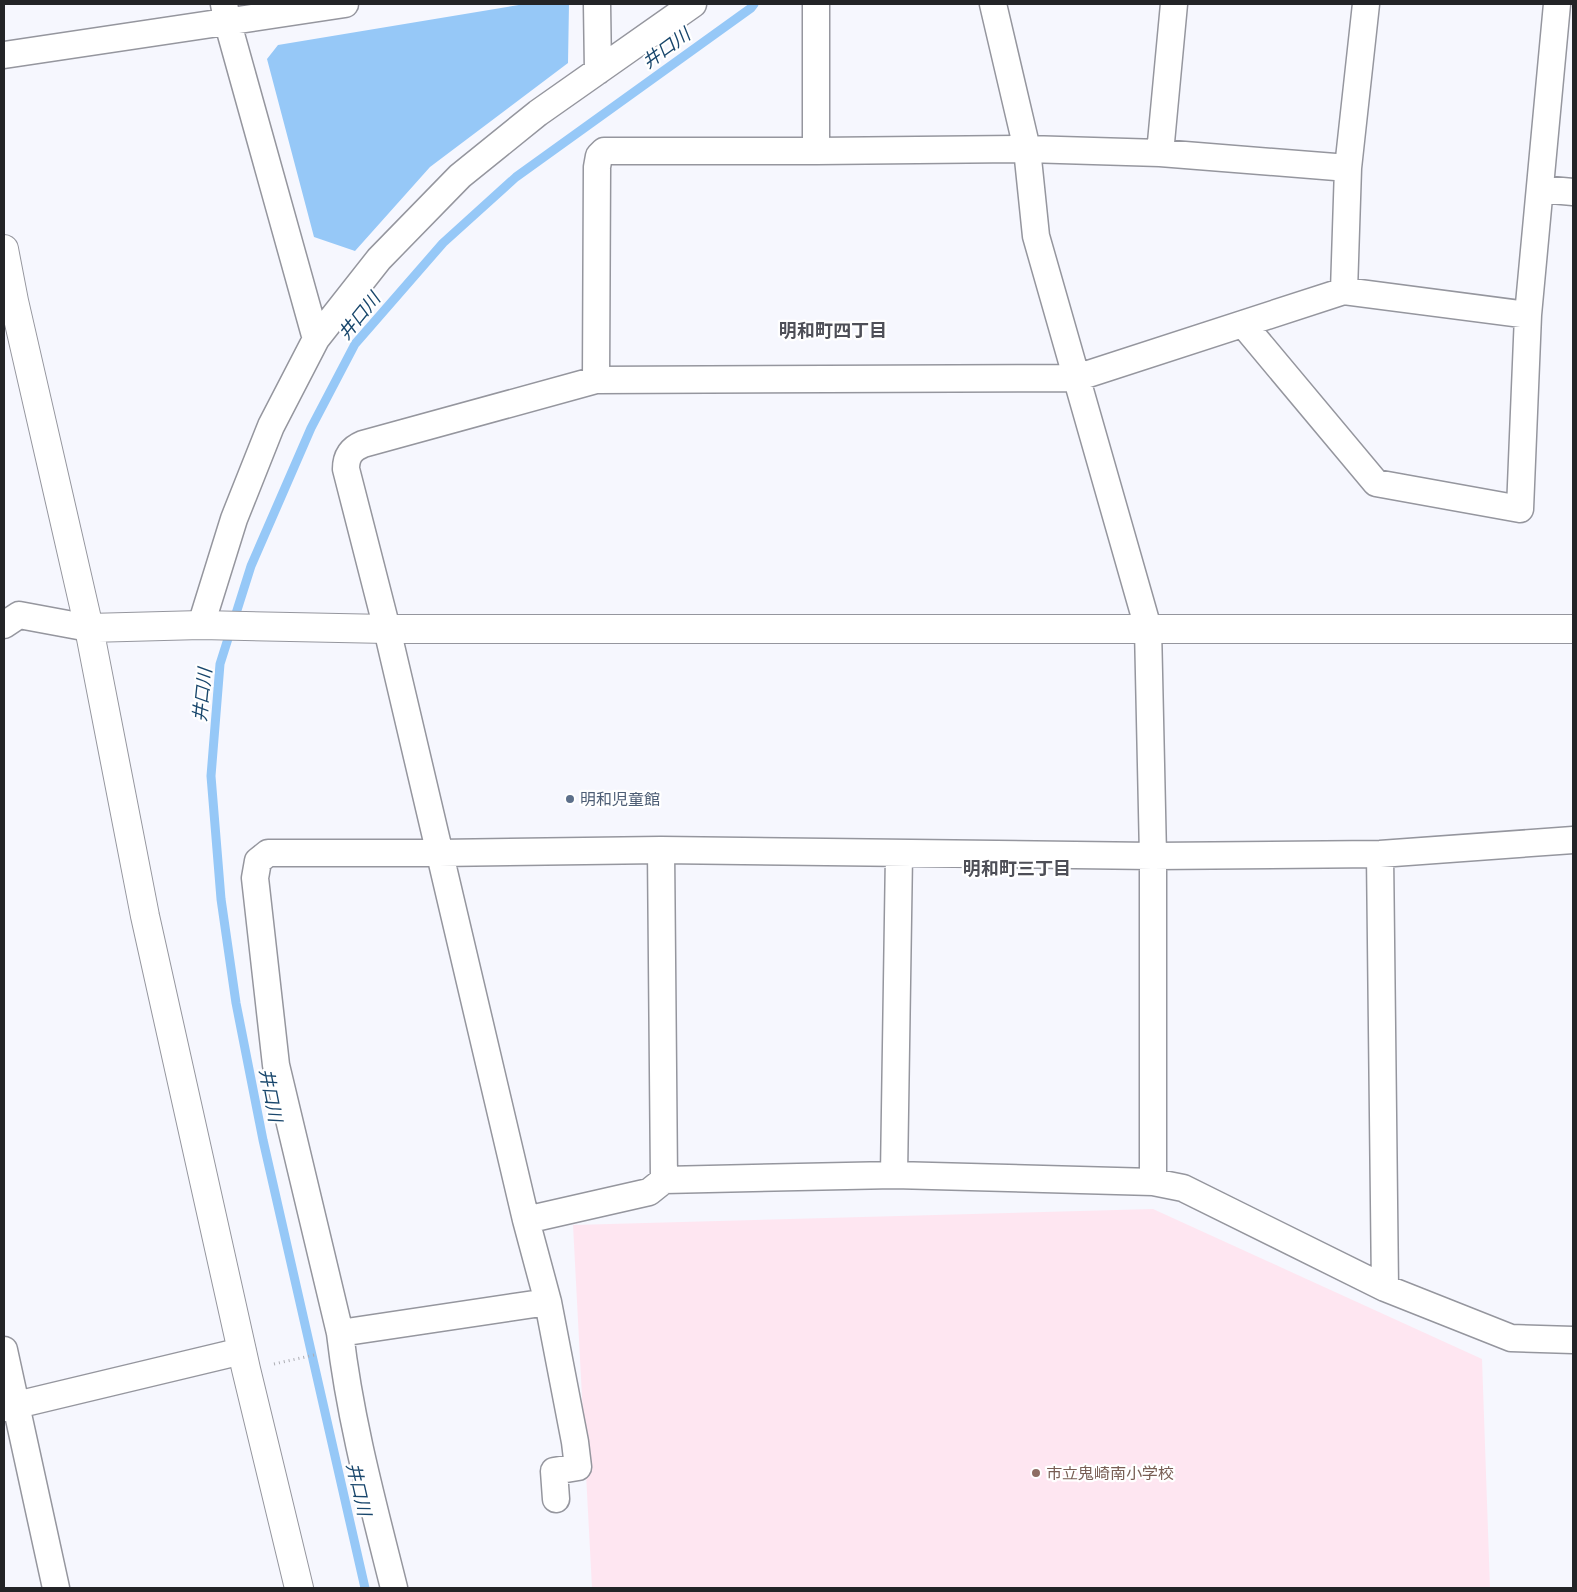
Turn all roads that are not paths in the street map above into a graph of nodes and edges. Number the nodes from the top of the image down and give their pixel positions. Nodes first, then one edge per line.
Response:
1 (345, 4) edge
2 (597, 4) edge
3 (693, 4) edge
4 (816, 4) edge
5 (993, 4) edge
6 (1174, 4) edge
7 (1366, 4) edge
8 (1557, 4) edge
9 (226, 12) edge
10 (4, 55) edge
11 (598, 71) junction
12 (1027, 149) junction
13 (816, 151) junction
14 (1160, 153) junction
15 (1348, 168) junction
16 (1540, 189) junction
17 (1573, 192) edge
18 (4, 249) edge
19 (1344, 291) junction
20 (9, 301) edge
21 (1528, 315) junction
22 (1243, 324) junction
23 (316, 339) junction
24 (1076, 378) junction
25 (596, 380) junction
26 (4, 624) edge
27 (201, 625) junction
28 (89, 628) junction
29 (1148, 628) junction
30 (1573, 628) edge
31 (387, 629) junction
32 (1573, 840) edge
33 (661, 850) junction
34 (439, 853) junction
35 (900, 854) junction
36 (1380, 854) junction
37 (1153, 856) junction
38 (894, 1175) junction
39 (664, 1180) junction
40 (1154, 1182) junction
41 (526, 1220) junction
42 (1385, 1288) junction
43 (548, 1302) junction
44 (340, 1334) junction
45 (1573, 1340) edge
46 (4, 1350) edge
47 (242, 1351) junction
48 (10, 1406) edge
49 (556, 1499) dead end
50 (56, 1588) edge
51 (299, 1588) edge
52 (394, 1588) edge

1 - 9 street
2 - 11 street
3 - 11 street
4 - 13 street
5 - 12 street
6 - 14 street
7 - 15 street
8 - 16 street
9 - 10 street
9 - 23 street
11 - 23 street
12 - 13 street
12 - 14 street
12 - 24 street
13 - 25 street
14 - 15 street
15 - 19 street
16 - 17 street
16 - 21 street
18 - 20 street
19 - 21 street
19 - 22 street
20 - 28 street
21 - 22 street
22 - 24 street
23 - 27 street
24 - 25 street
24 - 29 street
25 - 31 street
26 - 28 street
27 - 28 street
27 - 31 street
28 - 47 street
29 - 30 street
29 - 31 street
29 - 37 street
31 - 34 street
32 - 36 street
33 - 34 street
33 - 35 street
33 - 39 street
34 - 41 street
34 - 44 street
35 - 37 street
35 - 38 street
36 - 37 street
36 - 42 street
37 - 40 street
38 - 39 street
38 - 40 street
39 - 41 street
40 - 42 street
41 - 43 street
42 - 45 street
43 - 44 street
43 - 49 street
44 - 52 street
46 - 48 street
47 - 48 street
47 - 51 street
48 - 50 street

